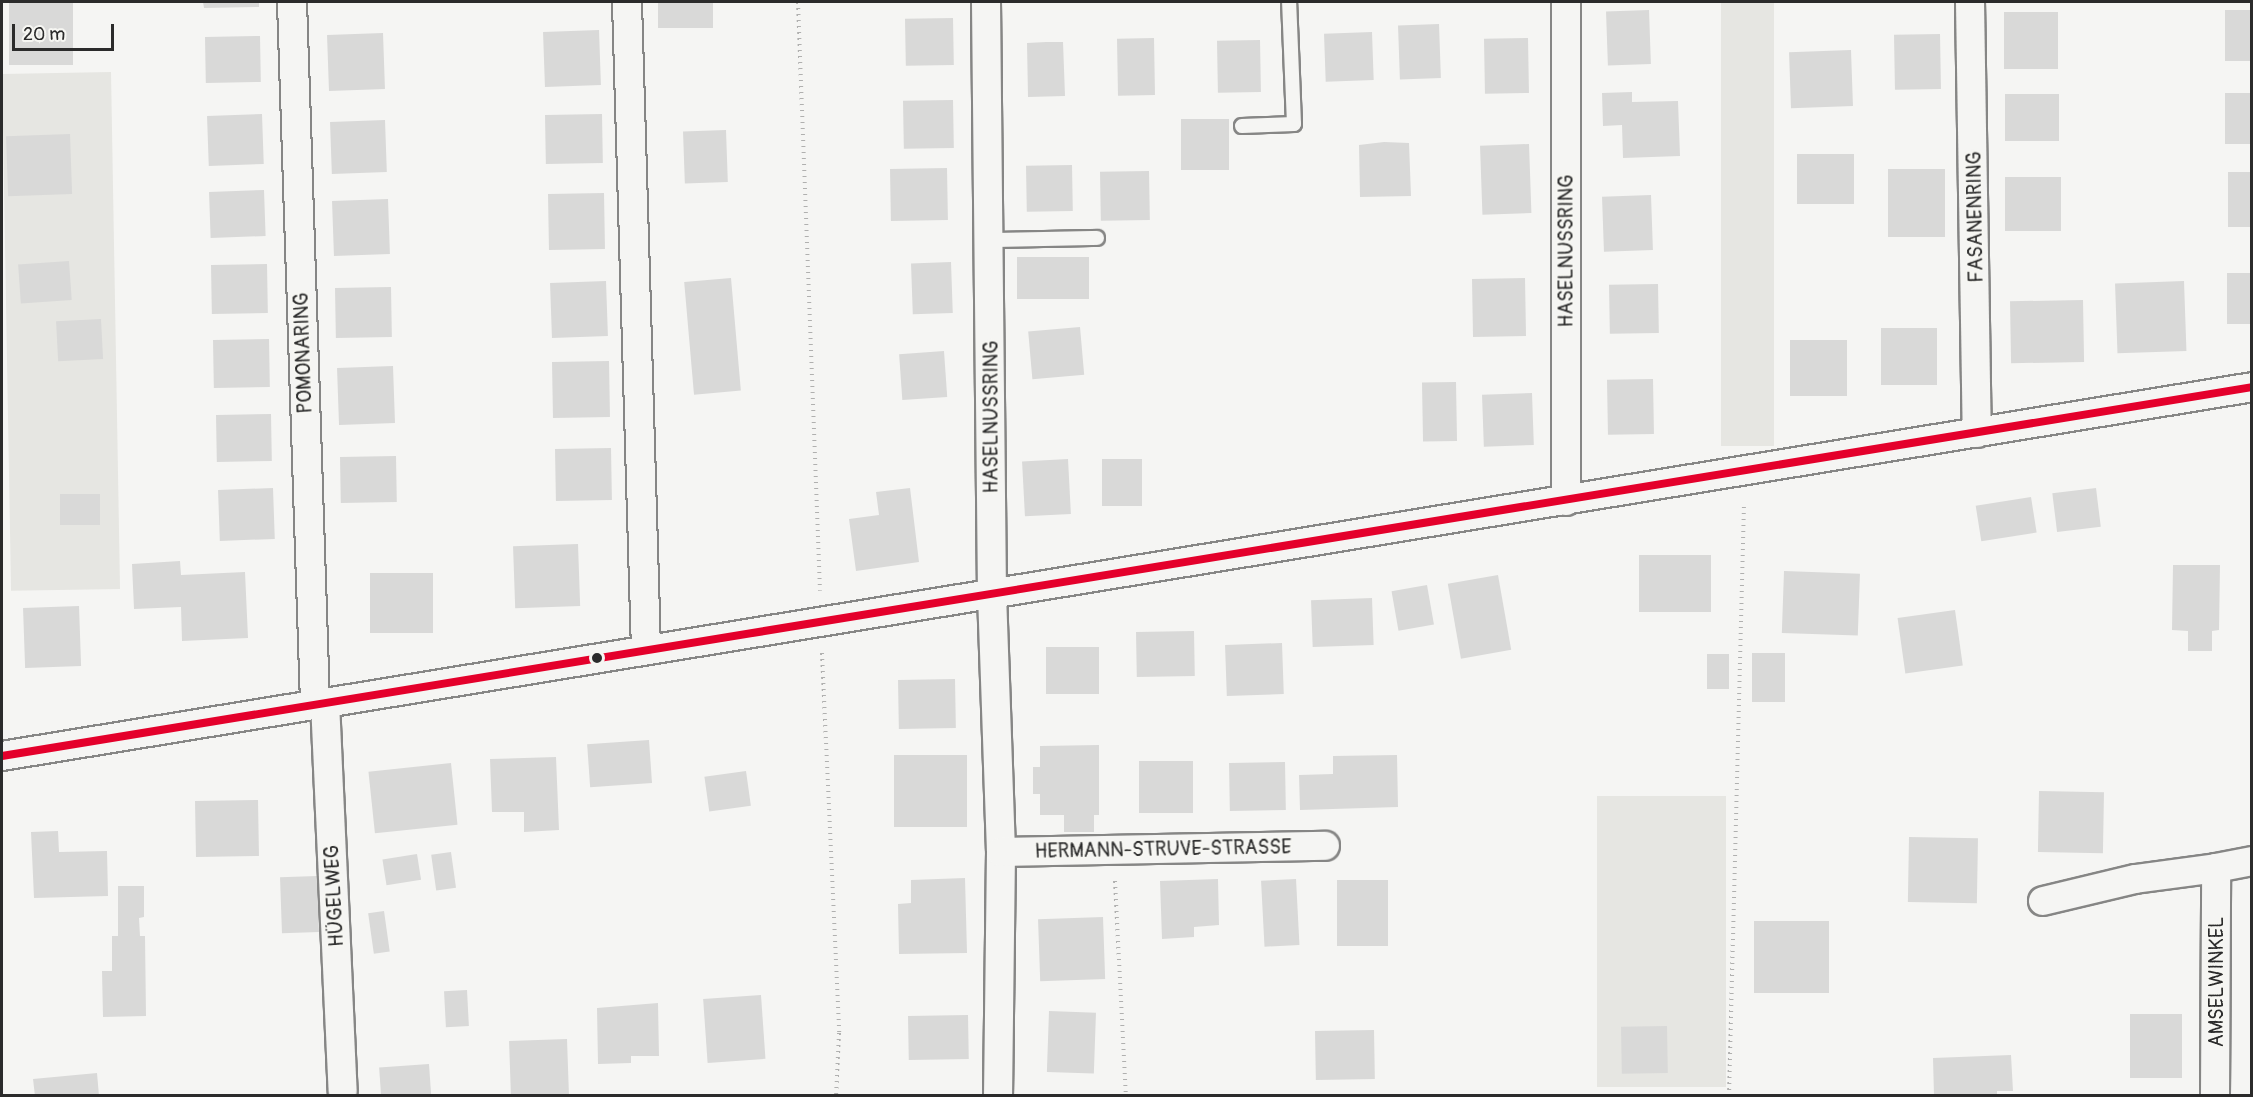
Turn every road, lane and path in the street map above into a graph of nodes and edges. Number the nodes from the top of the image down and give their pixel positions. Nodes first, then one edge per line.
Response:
1 (292, 2) edge
2 (627, 2) edge
3 (798, 2) edge
4 (986, 2) edge
5 (1289, 2) edge
6 (1566, 2) edge
7 (1970, 2) edge
8 (1242, 126) dead end
9 (1097, 238) dead end
10 (990, 240) junction
11 (2252, 387) edge
12 (1977, 433) junction
13 (1745, 471) junction
14 (1566, 501) junction
15 (992, 594) junction
16 (821, 623) junction
17 (646, 649) junction
18 (320, 703) junction
19 (2, 756) edge
20 (1325, 846) dead end
21 (1113, 850) junction
22 (1001, 852) junction
23 (2252, 861) edge
24 (2216, 868) junction
25 (2043, 901) dead end
26 (342, 1093) edge
27 (836, 1095) edge
28 (998, 1095) edge
29 (1126, 1095) edge
30 (1729, 1095) edge
31 (2215, 1095) edge

1 - 18 street, POMONARING
2 - 17 street
3 - 16 path
4 - 10 street, HASELNUSSRING
5 - 8 lane
6 - 14 street, HASELNUSSRING
7 - 12 street, FASANENRING
9 - 10 lane
10 - 15 street, HASELNUSSRING
11 - 12 street
12 - 13 street
13 - 14 street
13 - 30 path
14 - 15 street
15 - 16 street
15 - 22 street
16 - 17 street
16 - 27 path
17 - 18 street
18 - 19 street
18 - 26 street, HÜGELWEG
20 - 21 street, HERMANN-STRUVE-STRASSE
21 - 22 street, HERMANN-STRUVE-STRASSE
21 - 29 path
22 - 28 street
23 - 24 street
24 - 25 street
24 - 31 street, AMSELWINKEL

